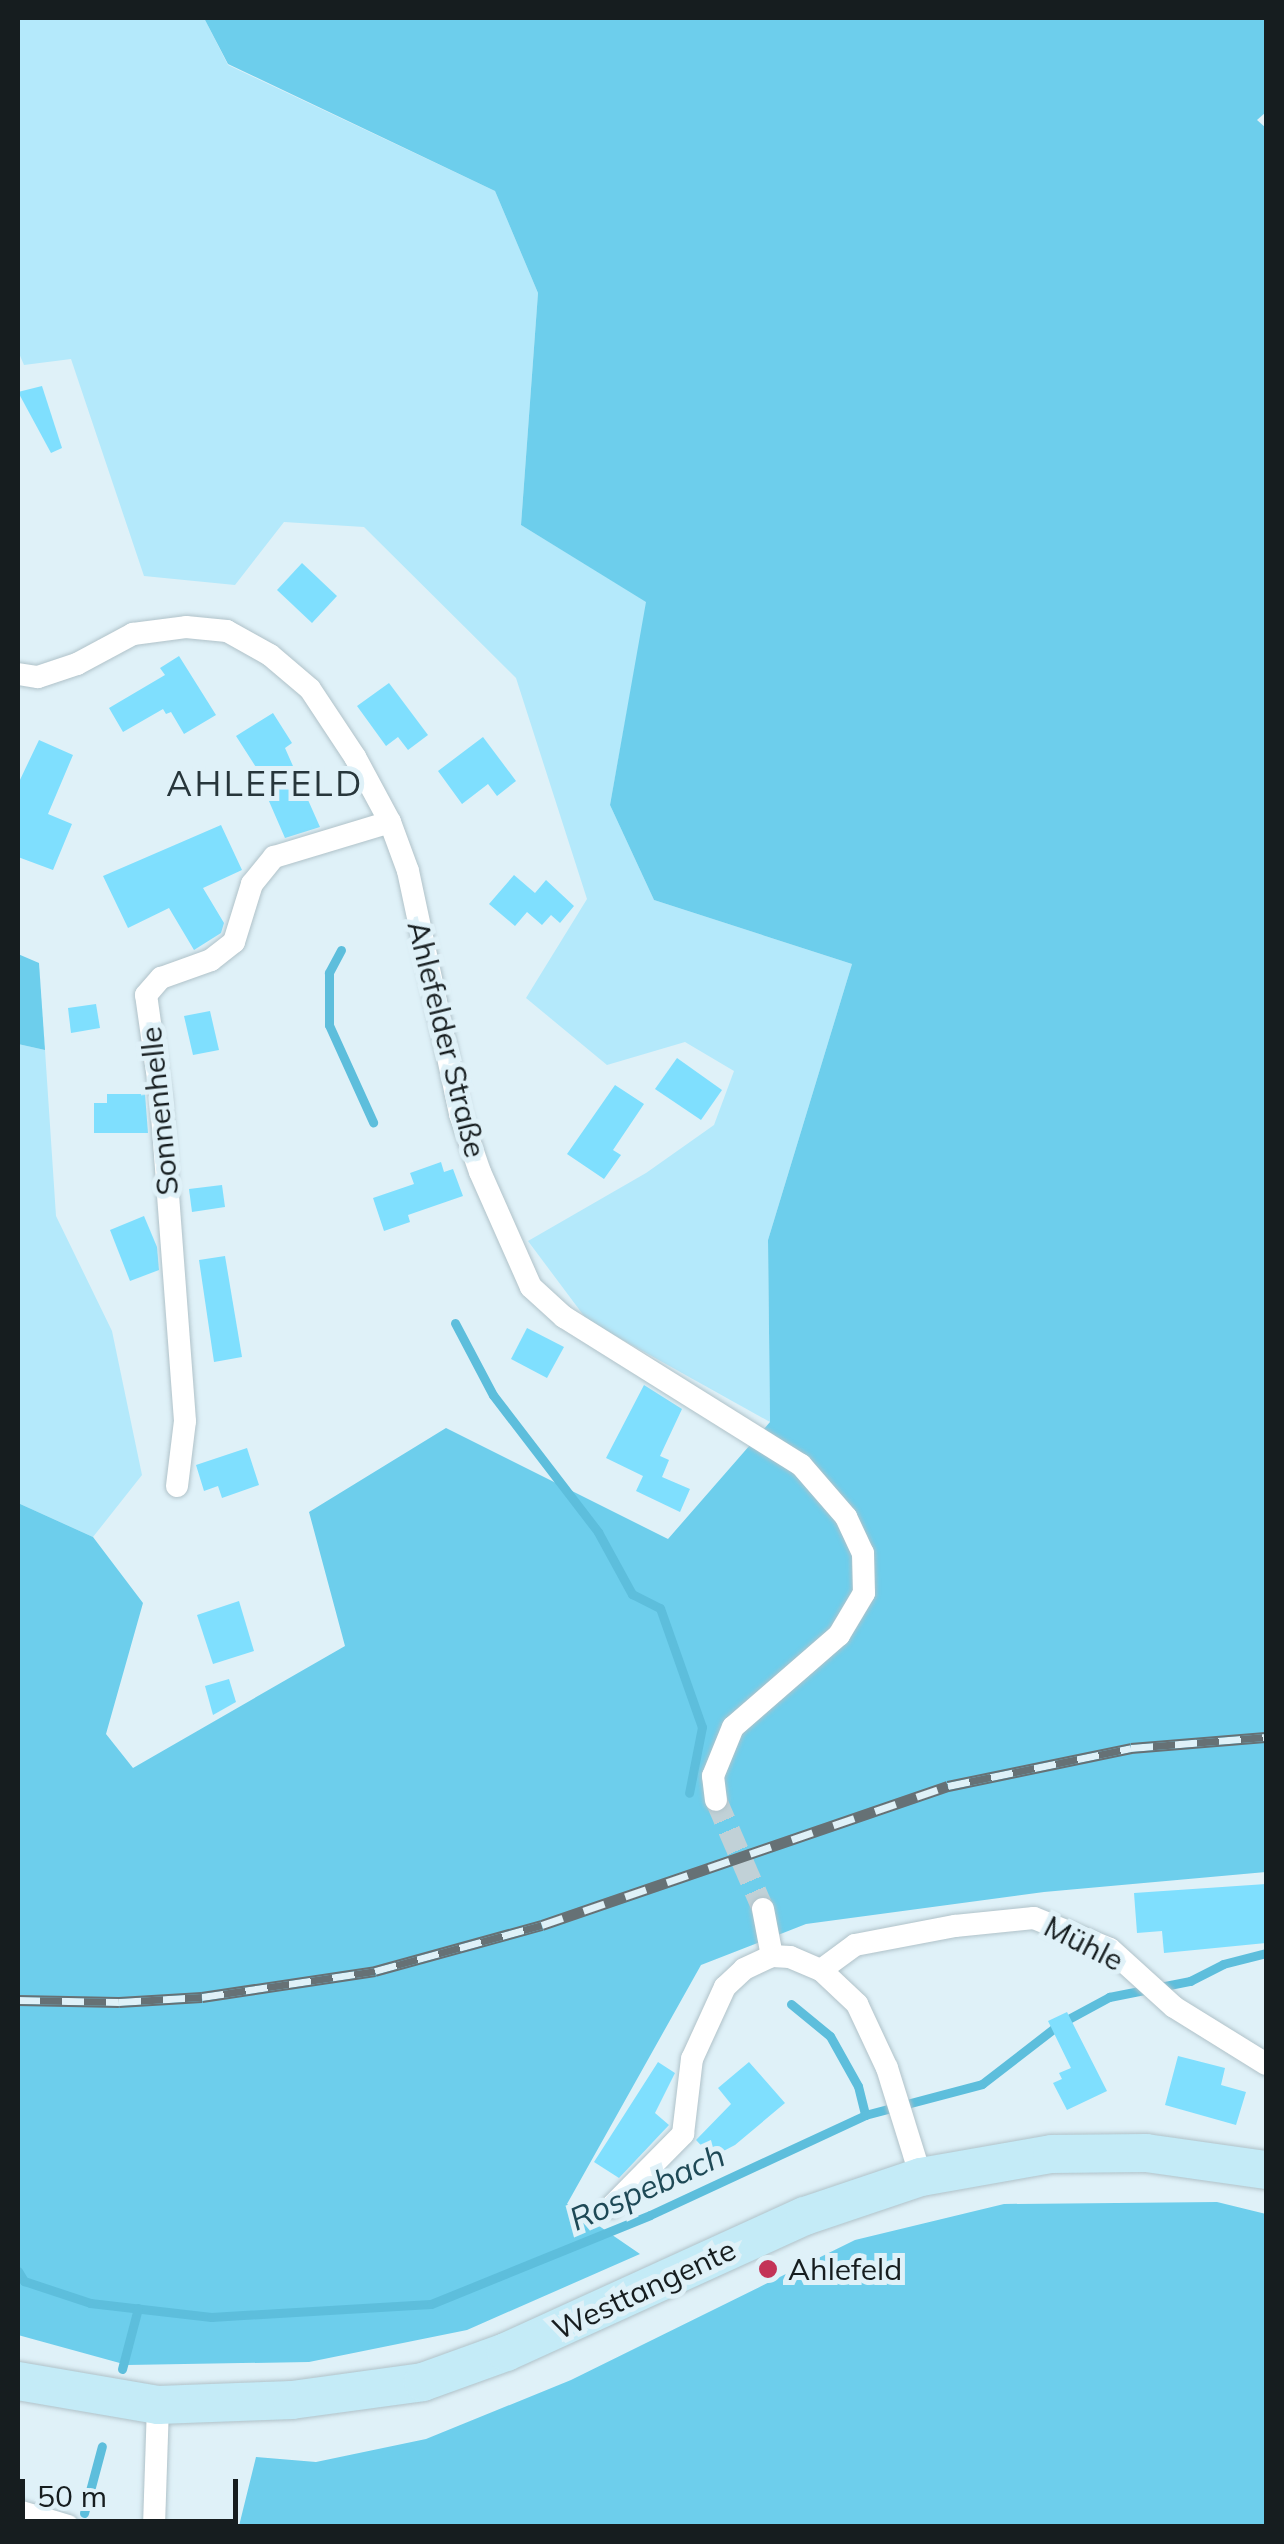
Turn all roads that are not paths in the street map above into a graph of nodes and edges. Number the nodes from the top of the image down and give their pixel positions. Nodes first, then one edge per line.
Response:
1 (18, 674) edge
2 (390, 822) junction
3 (177, 1486) dead end
4 (716, 1800) tunnel mouth
5 (763, 1909) tunnel mouth
6 (772, 1956) junction
7 (820, 1970) junction
8 (1266, 2064) edge
9 (1266, 2170) edge
10 (921, 2177) junction
11 (611, 2207) dead end
12 (18, 2381) edge
13 (158, 2405) junction
14 (18, 2511) edge
15 (68, 2526) edge
16 (154, 2526) edge

1 - 2 street, Ahlefelder Straße
2 - 3 street, Sonnenhelle
2 - 4 street, Ahlefelder Straße
5 - 6 street
6 - 7 street
6 - 11 street
7 - 8 street, Mühle
7 - 10 street
9 - 10 main road, Westtangente
10 - 13 main road, Westtangente
12 - 13 main road, Westtangente
13 - 16 street
14 - 15 street

